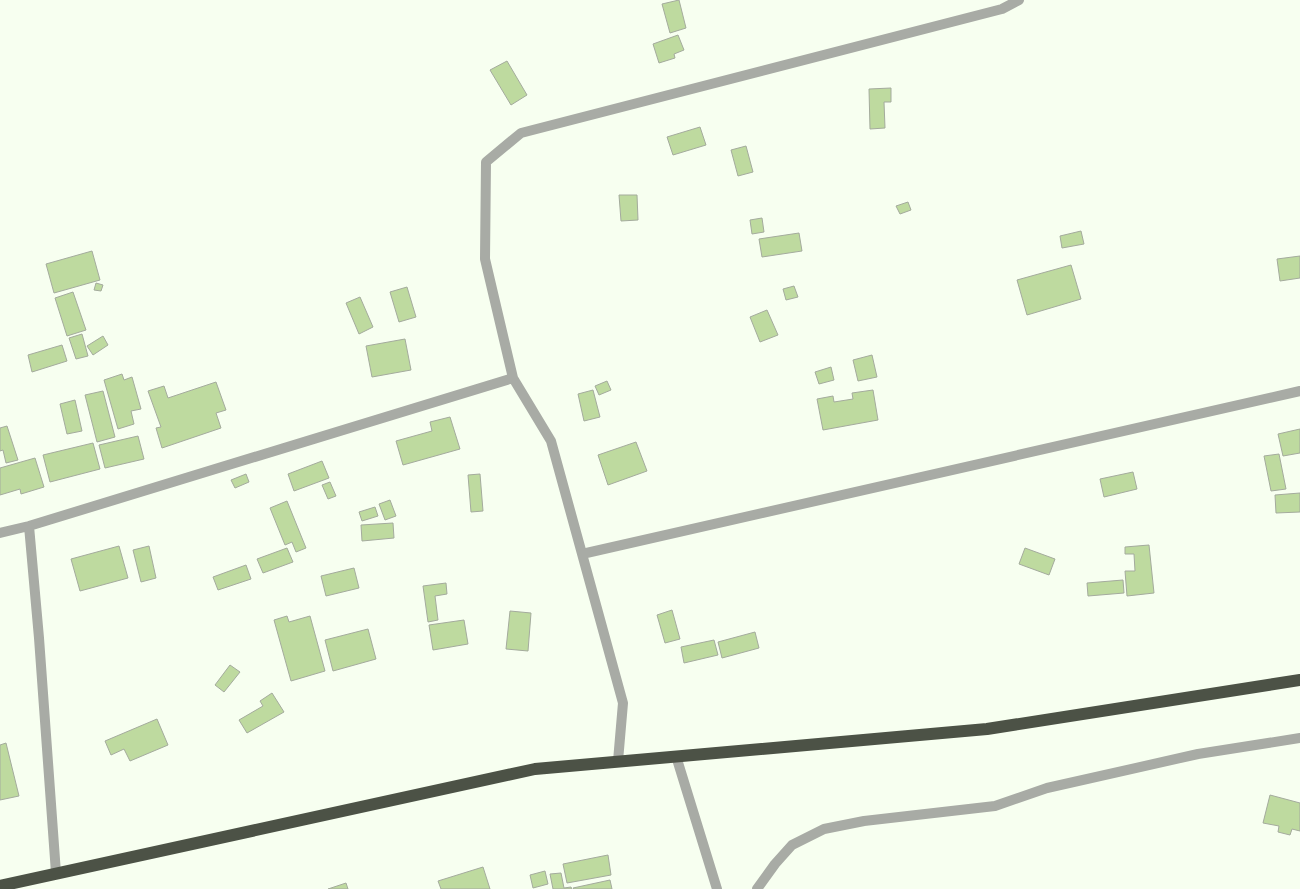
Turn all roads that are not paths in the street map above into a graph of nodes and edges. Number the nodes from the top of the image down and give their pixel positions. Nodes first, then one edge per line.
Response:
1 (1020, 0) edge
2 (513, 378) junction
3 (1300, 391) edge
4 (29, 526) junction
5 (0, 533) edge
6 (582, 554) junction
7 (1300, 680) edge
8 (1300, 738) edge
9 (676, 756) junction
10 (618, 761) junction
11 (56, 873) junction
12 (0, 886) edge
13 (717, 889) edge
14 (757, 889) edge

1 - 2 street
2 - 4 street
2 - 6 street
3 - 6 street
4 - 5 street
4 - 11 street
6 - 10 street
7 - 9 highway
8 - 14 street
9 - 10 highway
9 - 13 street
10 - 11 highway
11 - 12 highway

